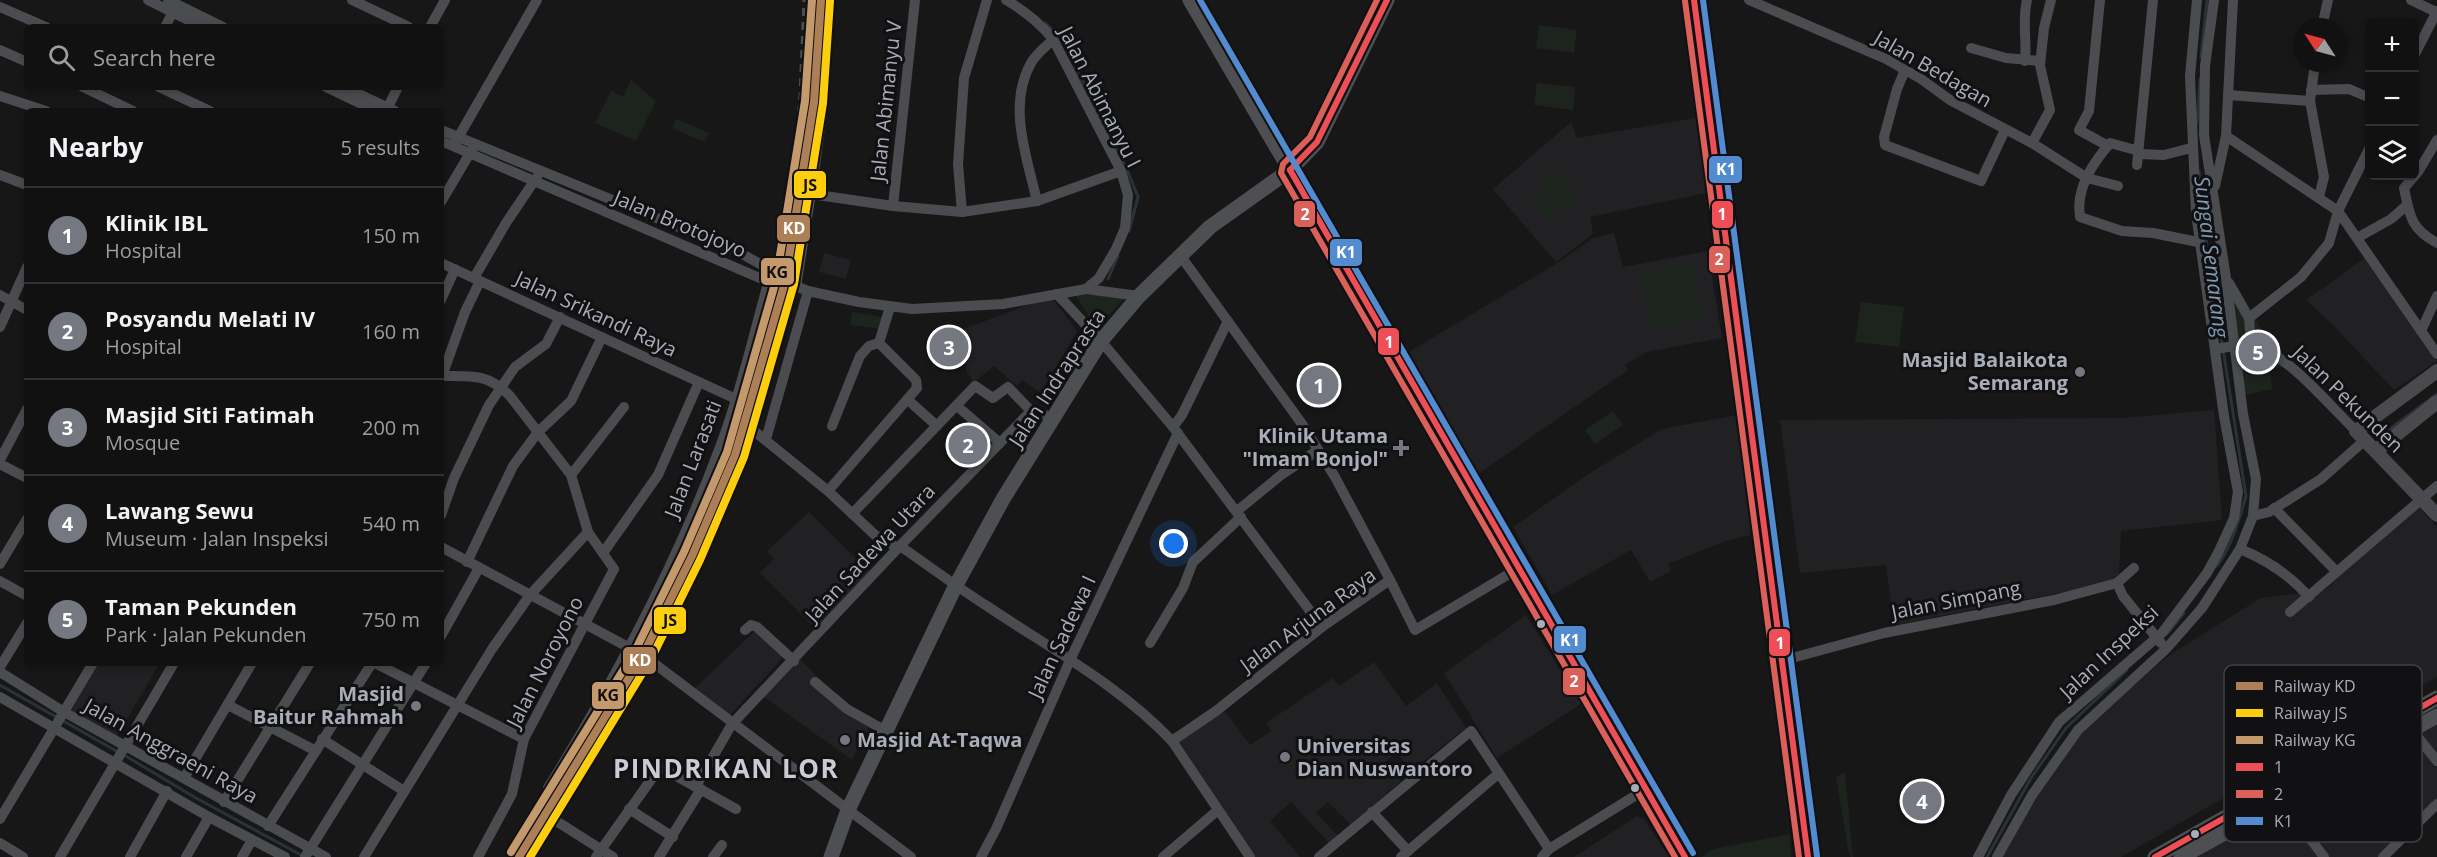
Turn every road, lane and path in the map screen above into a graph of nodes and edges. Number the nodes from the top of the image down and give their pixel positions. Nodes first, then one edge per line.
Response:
1 (148, 0) edge
2 (354, 0) edge
3 (445, 0) edge
4 (537, 0) edge
5 (828, 0) edge
6 (915, 0) edge
7 (987, 0) edge
8 (1006, 0) edge
9 (1190, 0) edge
10 (1388, 0) edge
11 (1694, 0) edge
12 (1749, 0) edge
13 (2027, 0) edge
14 (2051, 0) edge
15 (2100, 0) edge
16 (2153, 0) edge
17 (2198, 0) edge
18 (2214, 0) edge
19 (2233, 0) edge
20 (2328, 0) edge
21 (2411, 0) edge
22 (174, 4) edge
23 (0, 7) edge
24 (2437, 11) edge
25 (2324, 18) edge
26 (39, 24) edge
27 (166, 24) edge
28 (200, 24) edge
29 (403, 24) edge
30 (432, 24) edge
31 (1053, 39) junction
32 (1971, 48) dead end
33 (2419, 48) edge
34 (0, 50) edge
35 (24, 61) edge
36 (2025, 61) junction
37 (2040, 61) junction
38 (1905, 70) junction
39 (2314, 72) edge
40 (89, 90) edge
41 (167, 90) edge
42 (332, 90) edge
43 (350, 90) edge
44 (397, 90) edge
45 (2312, 90) junction
46 (2228, 95) junction
47 (0, 96) edge
48 (2365, 96) edge
49 (113, 101) junction
50 (2310, 101) junction
51 (37, 108) edge
52 (109, 108) edge
53 (127, 108) edge
54 (204, 108) edge
55 (370, 108) edge
56 (385, 108) edge
57 (390, 108) edge
58 (2005, 130) junction
59 (444, 132) edge
60 (2226, 136) junction
61 (2437, 140) edge
62 (444, 141) edge
63 (456, 142) junction
64 (2032, 143) junction
65 (2108, 146) junction
66 (2192, 148) junction
67 (472, 149) junction
68 (2138, 157) junction
69 (2365, 157) edge
70 (1290, 170) junction
71 (1121, 171) junction
72 (0, 175) edge
73 (538, 176) junction
74 (2087, 178) junction
75 (24, 184) edge
76 (2118, 186) dead end
77 (2214, 192) junction
78 (811, 194) junction
79 (444, 197) edge
80 (605, 197) junction
81 (2319, 197) junction
82 (1036, 201) junction
83 (2407, 205) junction
84 (893, 206) junction
85 (600, 208) junction
86 (2338, 211) junction
87 (962, 212) junction
88 (2357, 238) junction
89 (2437, 243) edge
90 (2199, 247) junction
91 (735, 250) junction
92 (1180, 255) junction
93 (444, 264) edge
94 (730, 264) junction
95 (455, 269) junction
96 (24, 274) edge
97 (770, 276) junction
98 (2226, 278) junction
99 (477, 280) junction
100 (796, 287) junction
101 (1086, 289) junction
102 (808, 291) junction
103 (444, 293) edge
104 (1057, 294) junction
105 (0, 295) edge
106 (1139, 296) junction
107 (2437, 296) edge
108 (12, 301) junction
109 (890, 307) junction
110 (24, 308) edge
111 (560, 317) junction
112 (2249, 318) junction
113 (1228, 321) junction
114 (0, 327) edge
115 (2421, 331) junction
116 (602, 337) junction
117 (1101, 341) junction
118 (879, 343) junction
119 (2251, 343) junction
120 (2225, 347) junction
121 (2437, 354) edge
122 (444, 370) edge
123 (2437, 371) edge
124 (444, 376) edge
125 (699, 382) junction
126 (501, 387) junction
127 (736, 399) junction
128 (908, 400) junction
129 (2437, 402) edge
130 (957, 406) junction
131 (624, 407) dead end
132 (1031, 411) junction
133 (2241, 414) junction
134 (24, 415) edge
135 (2225, 416) junction
136 (1055, 418) junction
137 (832, 426) dead end
138 (937, 426) junction
139 (1176, 430) junction
140 (538, 432) junction
141 (2360, 436) junction
142 (766, 439) junction
143 (1000, 443) junction
144 (1318, 450) junction
145 (2376, 451) junction
146 (0, 462) edge
147 (571, 475) junction
148 (24, 476) edge
149 (2437, 486) edge
150 (828, 491) junction
151 (2422, 499) junction
152 (444, 506) edge
153 (2274, 508) junction
154 (852, 514) junction
155 (1239, 514) junction
156 (2437, 515) edge
157 (2253, 516) junction
158 (24, 524) edge
159 (588, 532) junction
160 (899, 547) junction
161 (2240, 549) junction
162 (444, 550) edge
163 (603, 553) junction
164 (467, 562) junction
165 (0, 564) edge
166 (479, 568) junction
167 (1519, 568) junction
168 (2134, 568) dead end
169 (2337, 572) junction
170 (1390, 580) junction
171 (0, 581) edge
172 (2117, 583) junction
173 (956, 585) junction
174 (24, 594) edge
175 (530, 595) junction
176 (2309, 597) junction
177 (2290, 612) dead end
178 (584, 625) junction
179 (1322, 627) junction
180 (24, 628) edge
181 (744, 630) dead end
182 (444, 631) edge
183 (1150, 643) dead end
184 (2161, 644) junction
185 (629, 647) junction
186 (646, 658) junction
187 (1071, 658) junction
188 (794, 661) junction
189 (1781, 661) junction
190 (91, 666) edge
191 (172, 666) edge
192 (250, 666) edge
193 (308, 666) edge
194 (372, 666) edge
195 (380, 666) edge
196 (424, 666) edge
197 (0, 667) edge
198 (0, 672) edge
199 (415, 682) junction
200 (815, 682) dead end
201 (0, 697) edge
202 (2437, 698) edge
203 (458, 704) junction
204 (228, 705) junction
205 (2422, 706) edge
206 (63, 713) junction
207 (2437, 716) edge
208 (732, 724) junction
209 (2422, 724) edge
210 (54, 726) junction
211 (270, 728) junction
212 (886, 731) junction
213 (322, 739) junction
214 (524, 740) junction
215 (1172, 741) junction
216 (2422, 742) edge
217 (125, 745) junction
218 (316, 752) junction
219 (116, 761) junction
220 (2437, 761) edge
221 (362, 766) junction
222 (1498, 774) junction
223 (184, 778) junction
224 (698, 787) junction
225 (548, 788) dead end
226 (1646, 789) junction
227 (166, 791) junction
228 (404, 791) junction
229 (224, 802) junction
230 (2437, 804) edge
231 (629, 809) junction
232 (736, 809) dead end
233 (848, 810) junction
234 (1218, 810) junction
235 (1372, 812) junction
236 (209, 817) junction
237 (2224, 818) edge
238 (0, 819) edge
239 (553, 819) junction
240 (2422, 819) edge
241 (268, 826) junction
242 (1803, 834) junction
243 (673, 837) junction
244 (2224, 839) edge
245 (252, 840) junction
246 (2313, 842) edge
247 (2398, 842) edge
248 (0, 843) edge
249 (722, 844) dead end
250 (308, 852) edge
251 (2203, 852) edge
252 (598, 853) edge
253 (1545, 853) edge
254 (1405, 854) edge
255 (20, 856) edge
256 (60, 857) edge
257 (130, 857) edge
258 (186, 857) edge
259 (242, 857) edge
260 (285, 857) edge
261 (326, 857) edge
262 (364, 857) edge
263 (477, 857) edge
264 (530, 857) edge
265 (613, 857) edge
266 (659, 857) edge
267 (713, 857) edge
268 (831, 857) edge
269 (911, 857) edge
270 (981, 857) edge
271 (1163, 857) edge
272 (1250, 857) edge
273 (1319, 857) edge
274 (1685, 857) edge
275 (1799, 857) edge
276 (1808, 857) edge
277 (1978, 857) edge
278 (1997, 857) edge
279 (2155, 857) edge
280 (2181, 857) edge
281 (2324, 857) edge
282 (2383, 857) edge

1 - 22 street
2 - 29 street
3 - 30 street
4 - 63 street
5 - 78 street
6 - 84 street, Jalan Abimanyu V
7 - 87 street
8 - 31 street, Jalan Abimanyu I
9 - 70 main road
10 - 70 main road, Jalan Indraprasta
11 - 189 main road
12 - 38 street, Jalan Bedagan
13 - 36 street
14 - 37 street
15 - 65 street
16 - 68 street
17 - 66 street, Jalan Inspeksi
18 - 77 street
19 - 46 street
20 - 25 street
21 - 24 street
22 - 27 street
22 - 28 street
23 - 26 street
24 - 33 street
31 - 71 street, Jalan Abimanyu I
31 - 82 street
32 - 36 street
34 - 35 street
36 - 37 street
37 - 64 street
38 - 58 street, Jalan Bedagan
38 - 58 street
39 - 45 street
40 - 49 street
41 - 54 street
42 - 55 street
43 - 56 street
44 - 57 street
45 - 48 street
45 - 50 street
46 - 50 street
46 - 60 street
47 - 51 street
49 - 52 street
49 - 53 street
50 - 81 street
58 - 64 street, Jalan Bedagan
59 - 63 street, Jalan Brotojoyo
60 - 77 street
60 - 81 street
61 - 83 street
62 - 63 street, Jalan Brotojoyo
63 - 67 street, Jalan Brotojoyo
64 - 74 street, Jalan Bedagan
65 - 68 street
65 - 74 street
66 - 68 street
66 - 90 street, Jalan Inspeksi
67 - 73 street, Jalan Brotojoyo
67 - 79 street
69 - 86 street
70 - 92 main road, Jalan Indraprasta
70 - 167 main road
71 - 82 street
71 - 101 street, Jalan Abimanyu I
72 - 75 street
73 - 80 street, Jalan Brotojoyo
73 - 85 street, Jalan Brotojoyo
73 - 99 street
74 - 76 street, Jalan Bedagan
74 - 90 street
77 - 98 street
78 - 84 street
78 - 100 street
80 - 85 street
80 - 91 street, Jalan Brotojoyo
81 - 86 street
82 - 87 street
83 - 88 street
83 - 89 street
84 - 87 street
85 - 94 street, Jalan Brotojoyo
86 - 88 street
86 - 112 street
88 - 115 street
90 - 120 street, Jalan Inspeksi
91 - 94 street
91 - 97 street, Jalan Brotojoyo
92 - 106 main road, Jalan Indraprasta
92 - 113 street
93 - 95 street, Jalan Srikandi Raya
94 - 97 street, Jalan Brotojoyo
95 - 99 street, Jalan Srikandi Raya
95 - 103 street
96 - 108 street
97 - 100 street
97 - 127 street, Jalan Larasati
98 - 112 street
98 - 120 street
99 - 111 street, Jalan Srikandi Raya
99 - 122 street
100 - 102 street
101 - 104 street
101 - 106 street
102 - 109 street
102 - 142 street
104 - 109 street
104 - 117 street
105 - 108 street
106 - 117 main road, Jalan Indraprasta
107 - 115 street
108 - 110 street
108 - 114 street
109 - 118 street
111 - 116 street, Jalan Srikandi Raya
111 - 126 street
112 - 119 street
113 - 139 street, Jalan Sadewa I
113 - 144 street
115 - 121 street
116 - 125 street, Jalan Srikandi Raya
116 - 140 street
117 - 136 main road, Jalan Indraprasta
117 - 139 street
118 - 128 street
118 - 137 street
119 - 120 street
119 - 141 street, Jalan Pekunden
120 - 133 street
120 - 135 street, Jalan Inspeksi
123 - 141 main road
124 - 126 street
125 - 127 street, Jalan Srikandi Raya
125 - 163 street
126 - 140 street
126 - 152 street
127 - 185 street, Jalan Larasati
128 - 138 street
128 - 150 street
129 - 145 main road
130 - 132 street
130 - 138 street
130 - 143 street
131 - 147 street
132 - 136 street
132 - 143 street, Jalan Sadewa Utara
133 - 135 street
133 - 157 street
134 - 146 street
135 - 184 street, Jalan Inspeksi
136 - 173 main road, Jalan Indraprasta
138 - 154 street
139 - 155 street
139 - 187 street, Jalan Sadewa I
140 - 147 street
140 - 164 street
141 - 145 main road, Jalan Pekunden
141 - 153 street
142 - 150 street
142 - 186 street
143 - 160 street, Jalan Sadewa Utara
144 - 155 street
144 - 170 street
145 - 151 main road, Jalan Pekunden
146 - 148 street
147 - 159 street
149 - 151 street
150 - 154 street
151 - 156 main road, Jalan Pekunden
151 - 169 street
153 - 157 street
153 - 169 street
154 - 160 street
155 - 179 street
155 - 183 street
157 - 161 street
158 - 165 street
159 - 163 street
159 - 175 street
160 - 173 street
160 - 188 street, Jalan Sadewa Utara
161 - 176 street
161 - 184 street
162 - 164 street
163 - 178 street, Jalan Noroyono
164 - 166 street
166 - 175 street
166 - 182 street
167 - 170 street, Jalan Arjuna Raya
167 - 226 main road
168 - 172 street, Jalan Simpang
169 - 176 street
170 - 179 street, Jalan Arjuna Raya
171 - 174 street
172 - 184 street
172 - 189 street, Jalan Simpang
173 - 187 street
173 - 212 main road, Jalan Indraprasta
175 - 178 street
175 - 203 street
176 - 177 street
178 - 185 street
178 - 214 street, Jalan Noroyono
179 - 215 street, Jalan Arjuna Raya
180 - 197 street
181 - 188 street
184 - 277 street, Jalan Inspeksi
184 - 278 street
185 - 186 street
185 - 225 street, Jalan Larasati
186 - 208 street
186 - 239 street
187 - 215 street
187 - 270 street, Jalan Sadewa I
188 - 208 street, Jalan Sadewa Utara
189 - 242 main road
190 - 206 street
191 - 217 street
192 - 204 street
193 - 211 street
194 - 213 street
195 - 199 street
196 - 199 street
198 - 206 street, Jalan Anggraeni Raya
199 - 203 street
199 - 221 street
200 - 212 street
201 - 210 street, Jalan Anggraeni Raya
202 - 205 main road
203 - 214 street
203 - 228 street
204 - 211 street
204 - 223 street
206 - 210 street
206 - 217 street, Jalan Anggraeni Raya
207 - 209 main road
208 - 224 street, Jalan Sadewa Utara
208 - 233 street
210 - 219 street, Jalan Anggraeni Raya
210 - 238 street
211 - 218 street
211 - 229 street
212 - 233 main road, Jalan Indraprasta
213 - 218 street
213 - 221 street
214 - 263 street, Jalan Noroyono
215 - 234 street
216 - 220 street
217 - 219 street
217 - 223 street, Jalan Anggraeni Raya
218 - 241 street
219 - 227 street, Jalan Anggraeni Raya
219 - 256 street
221 - 228 street
221 - 250 street
222 - 235 street
222 - 253 street
222 - 254 street
223 - 229 street, Jalan Anggraeni Raya
224 - 231 street
224 - 232 street
224 - 243 street, Jalan Sadewa Utara
226 - 253 street
226 - 274 main road
227 - 236 street, Jalan Anggraeni Raya
227 - 257 street
228 - 262 street
229 - 241 street, Jalan Anggraeni Raya
230 - 240 street
231 - 243 street
231 - 252 street
233 - 268 main road, Jalan Indraprasta
233 - 269 street
234 - 271 street
234 - 272 street
235 - 254 street
235 - 273 street
236 - 245 street, Jalan Anggraeni Raya
236 - 258 street
237 - 279 main road
239 - 252 street
239 - 264 street
241 - 250 street, Jalan Anggraeni Raya
242 - 275 main road
242 - 276 main road
243 - 266 street, Jalan Sadewa Utara
244 - 251 main road
245 - 259 street
245 - 260 street, Jalan Anggraeni Raya
246 - 281 street
247 - 282 street
248 - 255 street
249 - 267 street
250 - 261 street, Jalan Anggraeni Raya
251 - 280 main road
252 - 265 street

